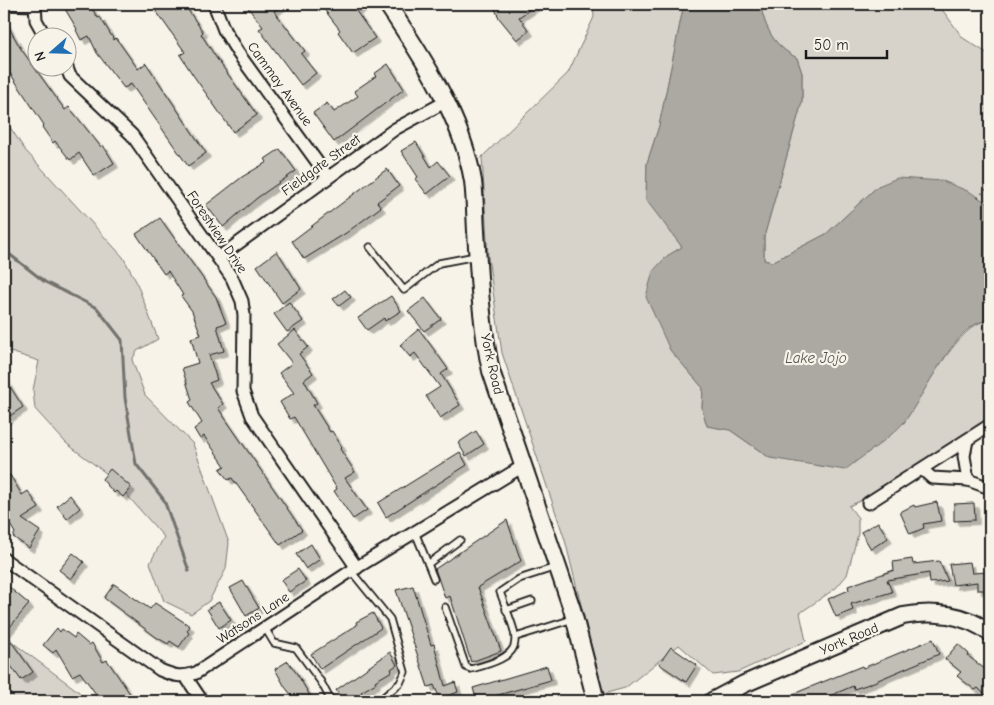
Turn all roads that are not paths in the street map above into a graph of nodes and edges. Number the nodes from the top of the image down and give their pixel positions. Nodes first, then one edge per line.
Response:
1 (4, 4) edge
2 (34, 4) edge
3 (214, 4) edge
4 (387, 4) edge
5 (40, 28) edge
6 (72, 78) edge
7 (445, 102) junction
8 (328, 178) junction
9 (370, 247) dead end
10 (478, 255) junction
11 (218, 258) junction
12 (990, 425) edge
13 (967, 440) junction
14 (523, 466) junction
15 (922, 469) junction
16 (968, 480) junction
17 (990, 488) edge
18 (868, 503) dead end
19 (415, 532) junction
20 (460, 540) dead end
21 (4, 559) edge
22 (428, 564) junction
23 (558, 567) junction
24 (354, 570) junction
25 (434, 579) dead end
26 (532, 601) dead end
27 (445, 607) dead end
28 (506, 610) junction
29 (575, 619) junction
30 (265, 628) junction
31 (990, 633) edge
32 (516, 638) junction
33 (186, 677) junction
34 (202, 701) edge
35 (331, 701) edge
36 (379, 701) edge
37 (596, 701) edge
38 (712, 701) edge

1 - 2 street
2 - 5 street
3 - 8 street, Cammay Avenue
4 - 7 street, York Road
6 - 11 street, Forestview Drive
7 - 8 street, Fieldgate Street
7 - 10 street, York Road
8 - 11 street, Fieldgate Street
9 - 10 lane
10 - 14 street, York Road
11 - 24 street, Forestview Drive
12 - 13 street
13 - 15 street
13 - 16 street
14 - 19 street, Watsons Lane
14 - 23 street, York Road
15 - 16 street
15 - 18 street
16 - 17 street
19 - 22 lane
19 - 24 street, Watsons Lane
20 - 22 lane
21 - 33 street
22 - 25 lane
23 - 28 lane
23 - 29 street, York Road
24 - 30 street, Watsons Lane
24 - 36 lane
26 - 28 lane
27 - 32 lane
28 - 32 lane
29 - 32 lane
29 - 37 street, York Road
30 - 33 street, Watsons Lane
30 - 35 lane
31 - 38 street, York Road
33 - 34 street

